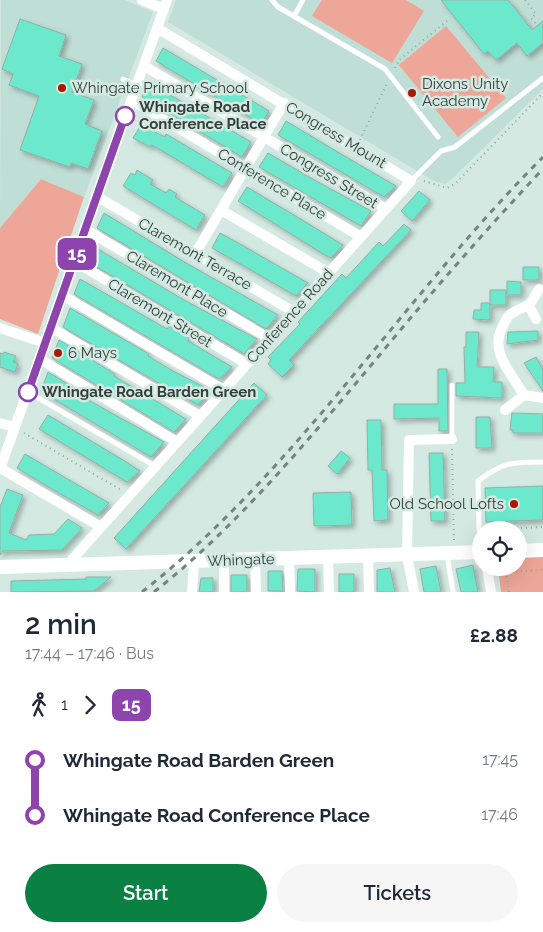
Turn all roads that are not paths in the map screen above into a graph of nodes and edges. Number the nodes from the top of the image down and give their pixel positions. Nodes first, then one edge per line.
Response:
1 (142, 0) edge
2 (272, 0) edge
3 (303, 0) edge
4 (165, 5) edge
5 (294, 16) junction
6 (157, 28) junction
7 (144, 66) junction
8 (543, 78) edge
9 (123, 79) dead end
10 (137, 86) junction
11 (131, 100) junction
12 (284, 103) junction
13 (264, 137) junction
14 (438, 137) dead end
15 (246, 168) junction
16 (412, 181) junction
17 (96, 196) junction
18 (221, 210) junction
19 (386, 210) junction
20 (85, 229) junction
21 (361, 237) junction
22 (196, 254) junction
23 (74, 262) junction
24 (329, 273) junction
25 (539, 289) dead end
26 (62, 296) junction
27 (529, 306) junction
28 (294, 312) junction
29 (536, 319) dead end
30 (50, 327) junction
31 (0, 328) edge
32 (270, 339) junction
33 (45, 343) junction
34 (40, 359) junction
35 (247, 364) junction
36 (452, 385) dead end
37 (224, 390) junction
38 (28, 392) junction
39 (524, 396) junction
40 (543, 398) edge
41 (505, 410) dead end
42 (200, 416) junction
43 (0, 423) edge
44 (15, 427) junction
45 (452, 439) joint
46 (177, 442) junction
47 (543, 462) edge
48 (155, 466) junction
49 (0, 469) edge
50 (479, 521) edge
51 (101, 527) junction
52 (543, 550) edge
53 (527, 551) edge
54 (472, 552) edge
55 (450, 553) junction
56 (368, 555) junction
57 (407, 555) junction
58 (328, 557) junction
59 (289, 559) junction
60 (224, 560) junction
61 (255, 560) junction
62 (194, 562) junction
63 (68, 564) junction
64 (0, 567) edge
65 (488, 576) edge
66 (192, 592) edge
67 (224, 592) edge
68 (256, 592) edge
69 (290, 592) edge
70 (329, 592) edge
71 (369, 592) edge
72 (414, 592) edge
73 (453, 592) edge
74 (491, 592) edge

1 - 4 street
2 - 5 lane
3 - 5 lane
4 - 6 street
5 - 14 lane
6 - 7 street
6 - 12 street, Congress Mount
7 - 10 street
7 - 13 street, Congress Street
8 - 16 lane
9 - 10 lane
10 - 11 street
11 - 15 street, Conference Place
11 - 17 street
12 - 13 street
12 - 16 street, Congress Mount
13 - 15 street
13 - 19 street, Congress Street
15 - 18 street
15 - 21 street, Conference Place
16 - 19 street, Conference Road
17 - 20 street
17 - 22 street, Claremont Terrace
18 - 22 street
18 - 24 street
19 - 21 street, Conference Road
20 - 23 street
20 - 32 street, Claremont Place
21 - 24 street, Conference Road
22 - 28 street, Claremont Terrace
23 - 26 street
23 - 35 street, Claremont Street
24 - 28 street, Conference Road
25 - 27 street
26 - 30 street
26 - 37 street
27 - 29 street
27 - 39 street
28 - 32 street, Conference Road
30 - 33 street
30 - 42 street
31 - 33 street
32 - 35 street, Conference Road
33 - 34 street
34 - 38 street
34 - 46 street
35 - 37 street, Conference Road
36 - 45 lane
37 - 42 street, Conference Road
38 - 44 street
38 - 48 lane
39 - 40 street
39 - 41 street
42 - 46 street, Conference Road
43 - 44 street
44 - 49 street
45 - 57 street
46 - 48 street, Conference Road
47 - 50 lane
48 - 51 street, Conference Road
49 - 51 street
51 - 63 street, Conference Road
52 - 53 street
54 - 55 street, Whingate
55 - 57 street, Whingate
55 - 73 lane
56 - 57 street, Whingate
56 - 58 street, Whingate
56 - 71 street
57 - 72 street
58 - 59 street, Whingate
58 - 70 street
59 - 61 street, Whingate
59 - 69 street
60 - 61 street, Whingate
60 - 62 street, Whingate
60 - 67 street
61 - 68 street
62 - 63 street, Whingate
62 - 66 street
63 - 64 street, Whingate
65 - 74 street

